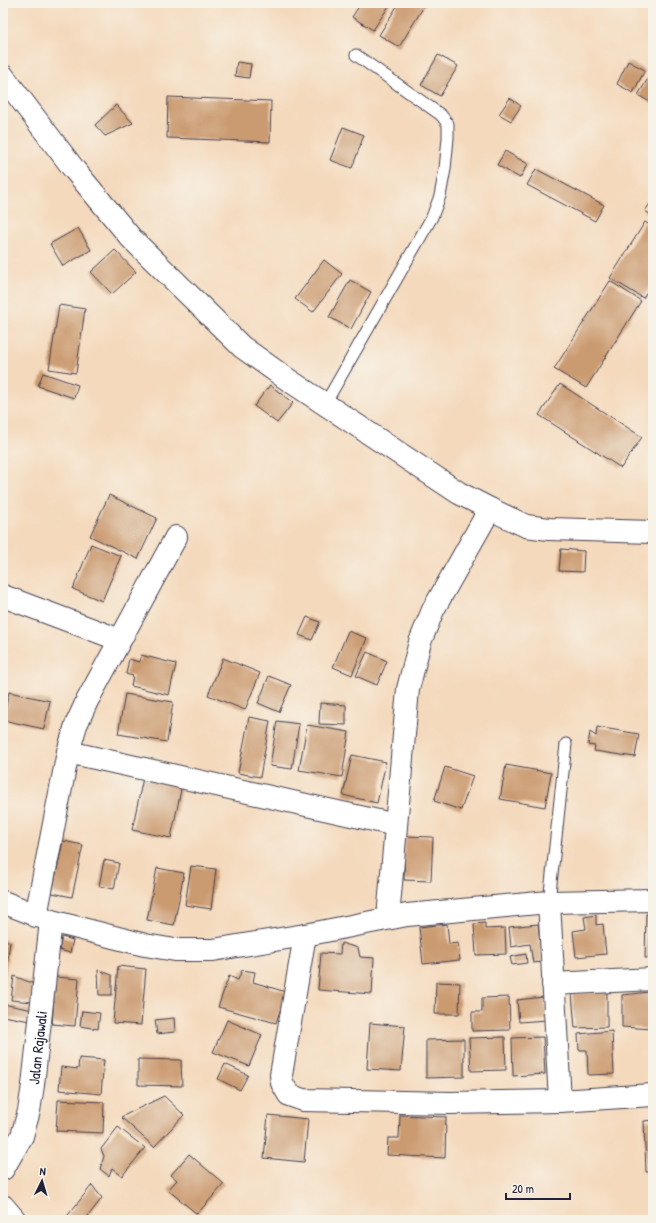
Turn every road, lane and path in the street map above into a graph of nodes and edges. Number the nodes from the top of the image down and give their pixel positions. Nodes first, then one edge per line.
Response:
1 (356, 55) dead end
2 (3, 76) edge
3 (324, 404) junction
4 (490, 510) junction
5 (653, 532) edge
6 (176, 537) dead end
7 (3, 596) edge
8 (120, 640) junction
9 (566, 744) dead end
10 (68, 752) junction
11 (396, 825) junction
12 (653, 900) edge
13 (3, 902) edge
14 (549, 902) junction
15 (43, 918) junction
16 (388, 918) junction
17 (305, 935) junction
18 (653, 978) edge
19 (553, 984) junction
20 (653, 1095) edge
21 (560, 1101) junction
22 (3, 1169) edge
23 (3, 1206) edge
24 (15, 1220) edge

1 - 3 lane
2 - 3 street
3 - 4 street
4 - 5 street
4 - 11 street
6 - 8 street, Jalan Rajawali
7 - 8 street
8 - 10 street, Jalan Rajawali
9 - 14 lane
10 - 11 street
10 - 15 street, Jalan Rajawali
11 - 16 street
12 - 14 street
13 - 15 street
14 - 16 street
14 - 19 street
15 - 17 street
15 - 22 street, Jalan Rajawali
16 - 17 street
17 - 21 street
18 - 19 street
19 - 21 street
20 - 21 street
23 - 24 street

